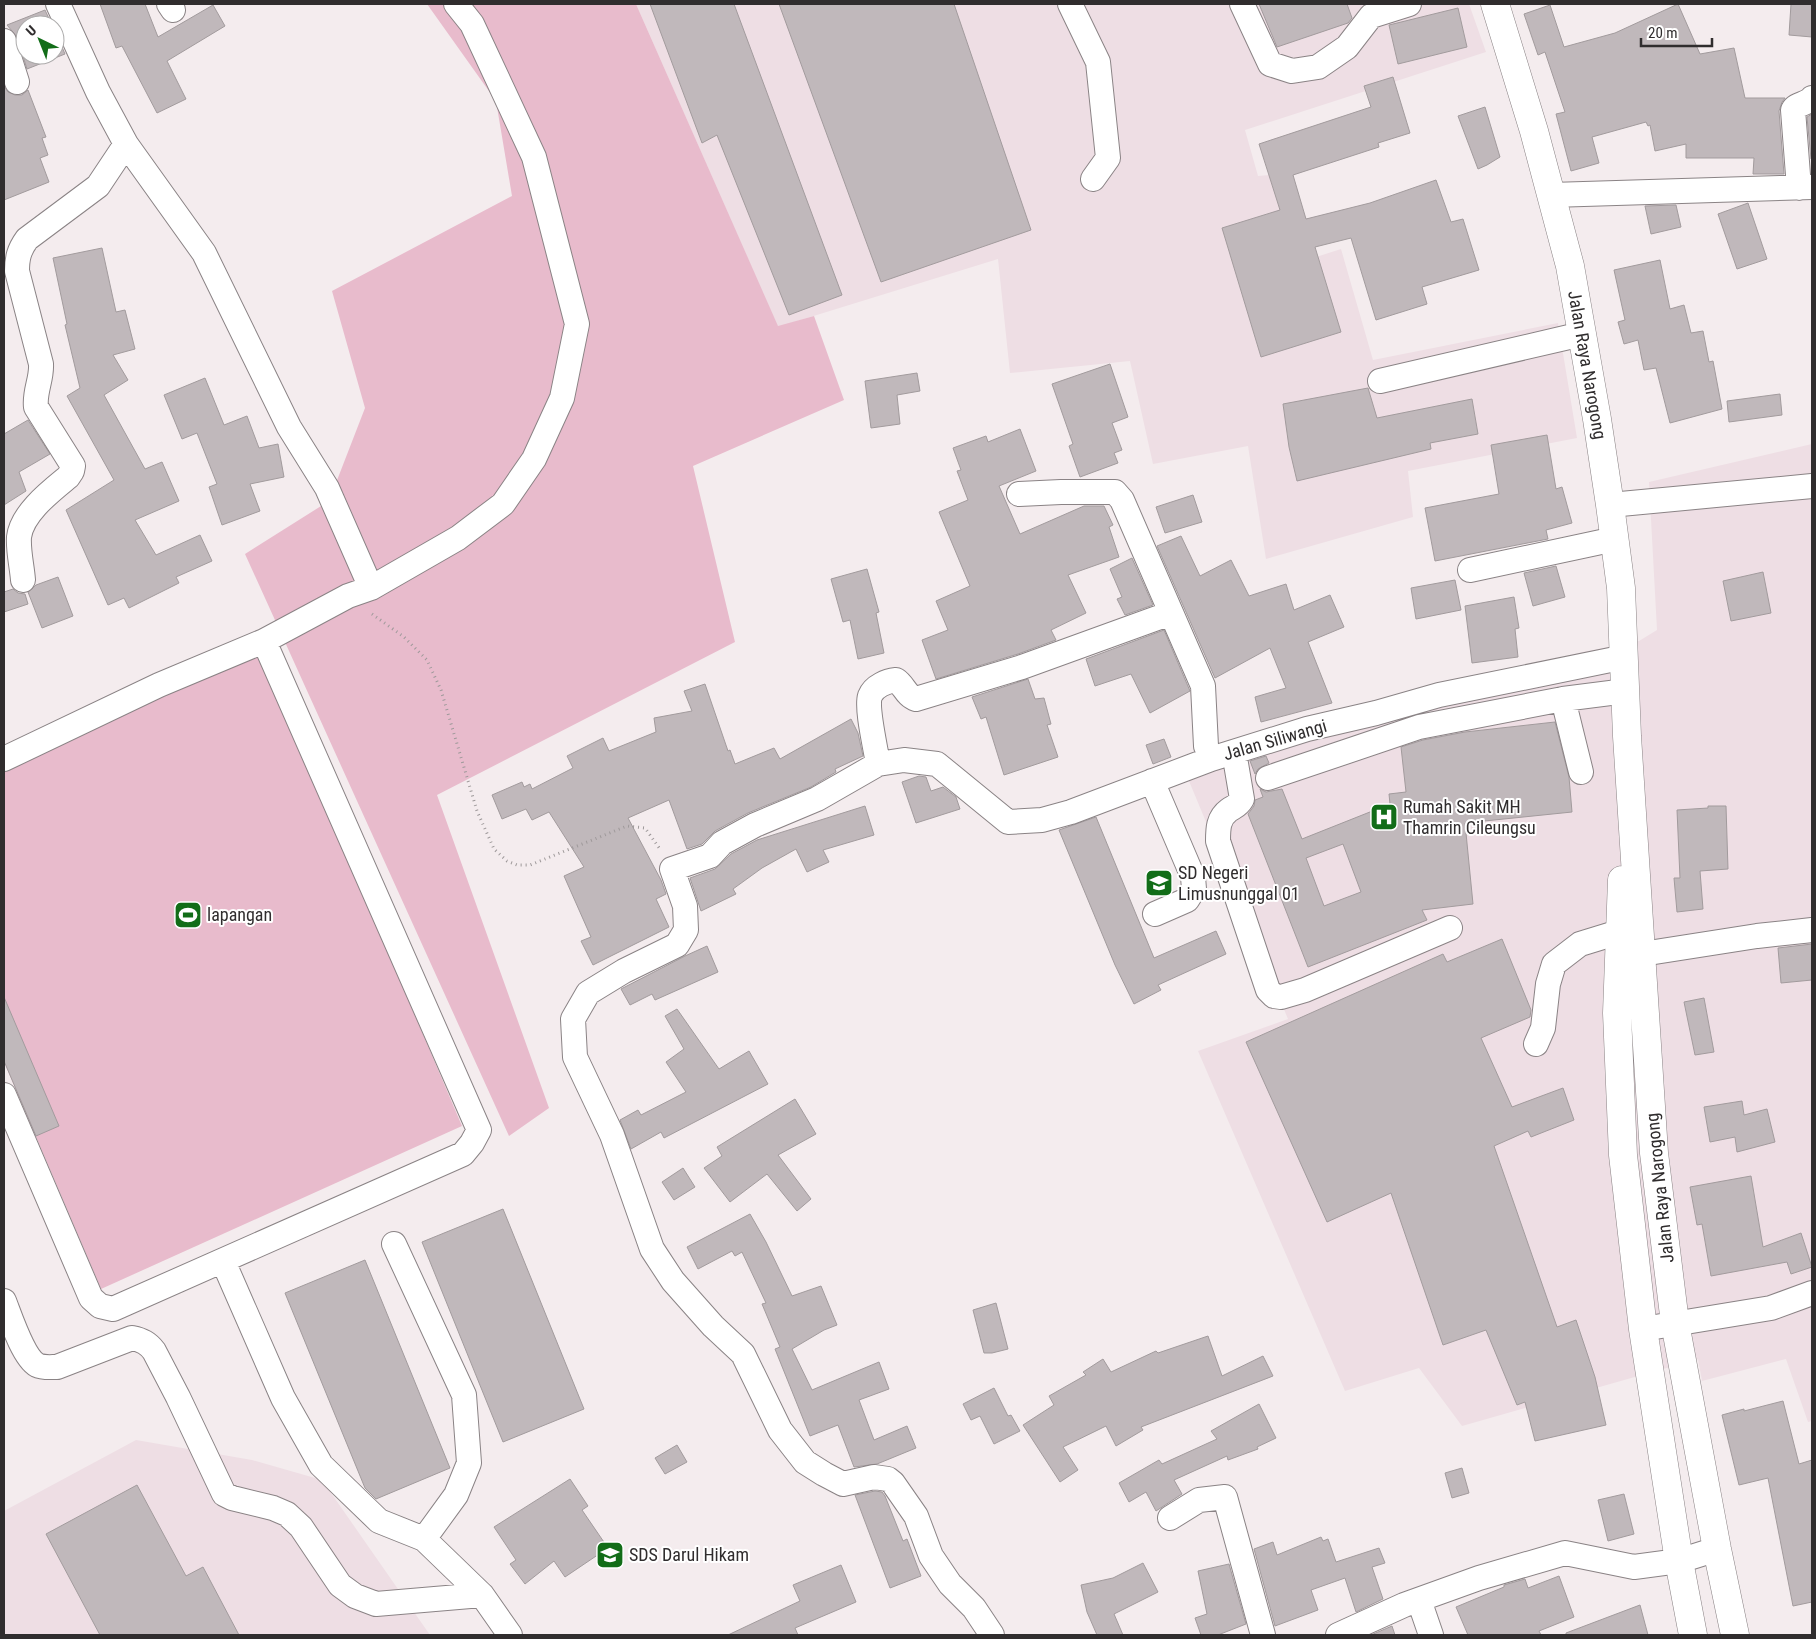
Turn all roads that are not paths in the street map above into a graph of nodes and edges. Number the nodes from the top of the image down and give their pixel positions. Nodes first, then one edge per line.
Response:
1 (58, 4) edge
2 (456, 4) edge
3 (1070, 4) edge
4 (1242, 4) edge
5 (1409, 4) edge
6 (1496, 4) edge
7 (4, 41) edge
8 (17, 82) dead end
9 (1812, 98) edge
10 (126, 144) junction
11 (1093, 178) dead end
12 (1806, 188) edge
13 (1550, 195) junction
14 (1582, 334) junction
15 (1380, 381) dead end
16 (1812, 486) edge
17 (1019, 494) dead end
18 (1610, 506) junction
19 (1614, 538) junction
20 (1470, 570) dead end
21 (23, 580) dead end
22 (371, 588) junction
23 (1171, 613) junction
24 (264, 640) junction
25 (1625, 657) junction
26 (1626, 691) junction
27 (1563, 699) junction
28 (1627, 736) junction
29 (1234, 752) junction
30 (4, 759) edge
31 (1212, 759) junction
32 (878, 764) junction
33 (1581, 772) dead end
34 (1268, 778) dead end
35 (1152, 782) junction
36 (1155, 914) dead end
37 (1450, 928) dead end
38 (1812, 930) edge
39 (1620, 932) junction
40 (1642, 954) junction
41 (1536, 1044) dead end
42 (4, 1095) edge
43 (394, 1244) dead end
44 (222, 1261) junction
45 (1812, 1293) edge
46 (4, 1300) edge
47 (1675, 1323) junction
48 (1643, 1329) junction
49 (1170, 1518) dead end
50 (424, 1539) junction
51 (1717, 1549) junction
52 (1679, 1561) junction
53 (482, 1595) junction
54 (1419, 1600) junction
55 (510, 1635) edge
56 (992, 1635) edge
57 (1263, 1635) edge
58 (1338, 1635) edge
59 (1432, 1635) edge
60 (1693, 1635) edge
61 (1735, 1635) edge

1 - 10 street
2 - 22 street
3 - 11 street
4 - 5 street
6 - 13 main road, Jalan Raya Narogong
7 - 8 street
9 - 12 street
10 - 21 street
10 - 22 street
12 - 13 street
13 - 14 main road, Jalan Raya Narogong
14 - 15 street
14 - 18 main road, Jalan Raya Narogong
16 - 18 street
17 - 23 street, Jalan Siliwangi
18 - 19 main road, Jalan Raya Narogong
19 - 20 street
19 - 25 main road, Jalan Raya Narogong
22 - 24 street
23 - 31 street, Jalan Siliwangi
23 - 32 street
24 - 30 street
24 - 44 street
25 - 26 main road, Jalan Raya Narogong
25 - 29 street, Jalan Siliwangi
26 - 27 street
26 - 28 main road, Jalan Raya Narogong
27 - 33 street
27 - 34 street
28 - 39 main road, Jalan Raya Narogong
28 - 40 main road, Jalan Raya Narogong
29 - 31 street, Jalan Siliwangi
29 - 37 street
31 - 35 street
32 - 35 street
32 - 56 street
35 - 36 street
38 - 40 street
39 - 41 street
39 - 48 main road, Jalan Raya Narogong
40 - 47 main road, Jalan Raya Narogong
42 - 44 street
43 - 50 street
44 - 50 street
45 - 47 street
46 - 53 street
47 - 48 street
47 - 51 main road, Jalan Raya Narogong
48 - 52 main road, Jalan Raya Narogong
49 - 57 street
50 - 53 street
51 - 52 street
51 - 61 main road, Jalan Raya Narogong
52 - 54 street
52 - 60 main road, Jalan Raya Narogong
53 - 55 street
54 - 58 street
54 - 59 street

